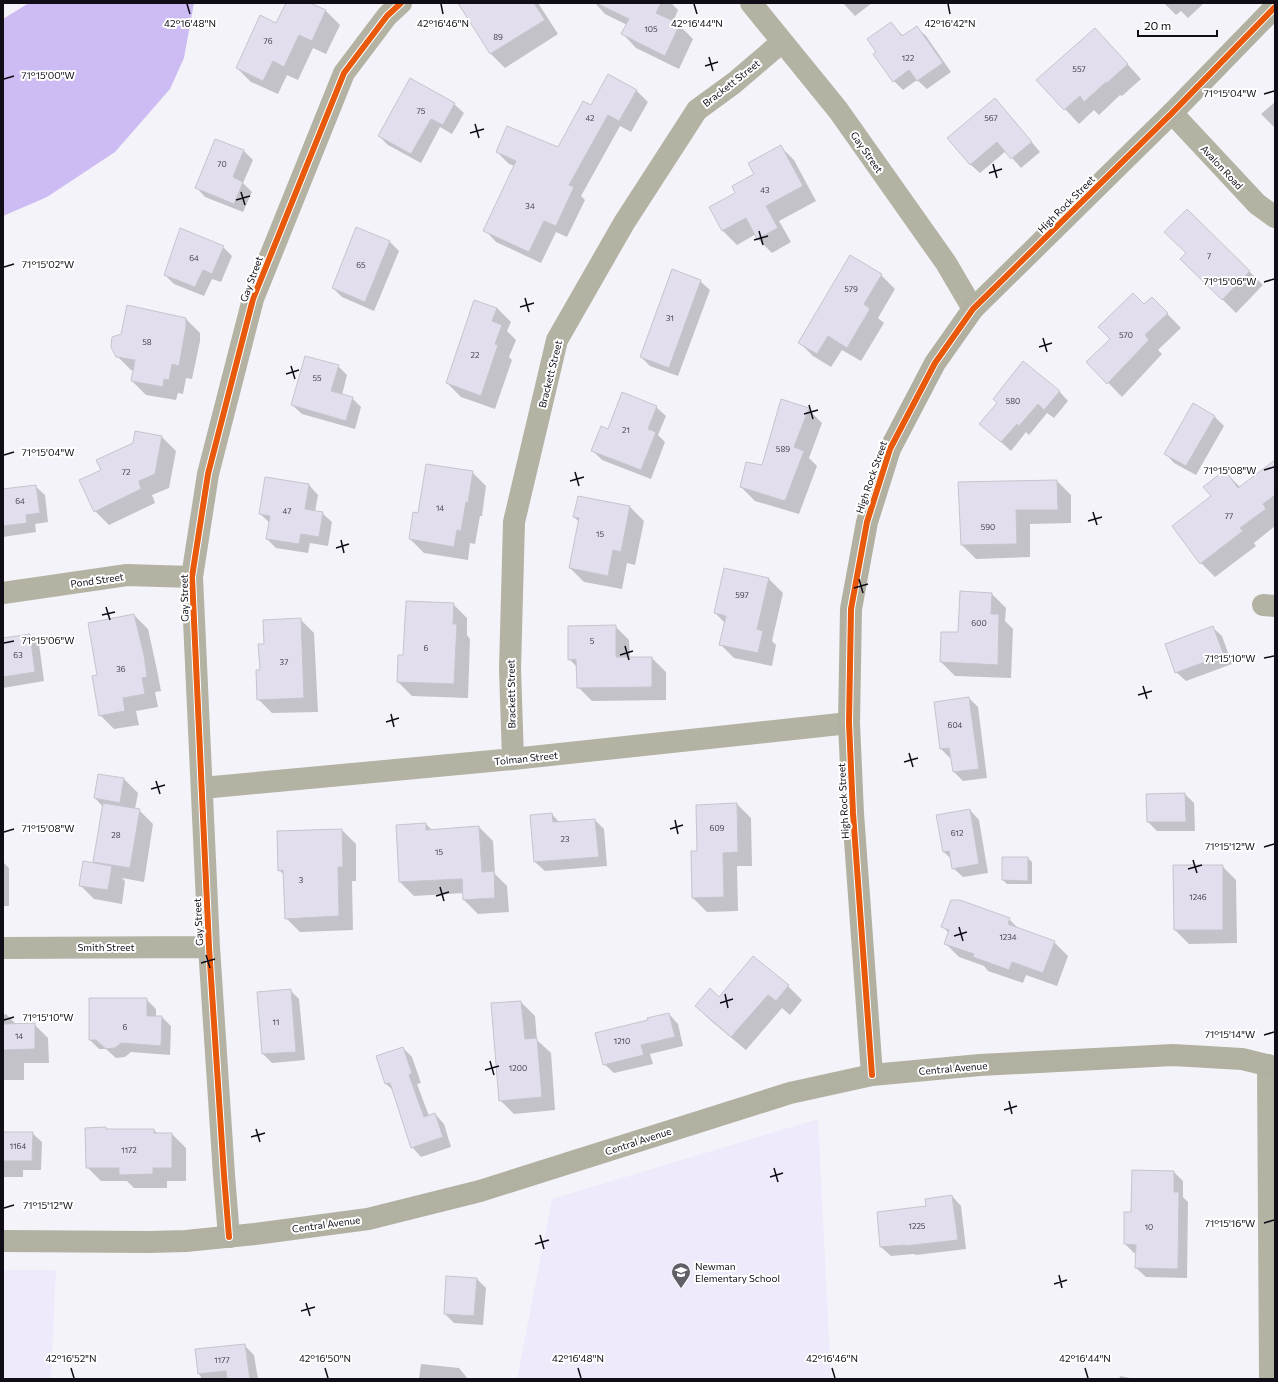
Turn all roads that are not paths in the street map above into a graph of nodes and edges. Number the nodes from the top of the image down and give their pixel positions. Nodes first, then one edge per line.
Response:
1 (401, 3) edge
2 (751, 3) edge
3 (1275, 7) edge
4 (782, 42) junction
5 (1172, 113) junction
6 (1275, 217) edge
7 (973, 309) junction
8 (192, 577) junction
9 (3, 592) edge
10 (849, 724) junction
11 (513, 759) junction
12 (202, 788) junction
13 (209, 947) junction
14 (3, 948) edge
15 (1272, 1066) edge
16 (872, 1075) junction
17 (229, 1237) junction
18 (3, 1240) edge
19 (1270, 1379) edge

1 - 8 street, Gay Street
2 - 4 street, Gay Street
3 - 5 main road, High Rock Street
4 - 7 street, Gay Street
4 - 11 street, Brackett Street
5 - 6 street, Avalon Road
5 - 7 main road, High Rock Street
7 - 10 main road, High Rock Street
8 - 9 street, Pond Street
8 - 12 street, Gay Street
10 - 11 street, Tolman Street
10 - 16 main road, High Rock Street
11 - 12 street, Tolman Street
12 - 13 street, Gay Street
13 - 14 street, Smith Street
13 - 17 street, Gay Street
15 - 16 main road, Central Avenue
15 - 19 street
16 - 17 main road, Central Avenue
17 - 18 main road, Central Avenue

